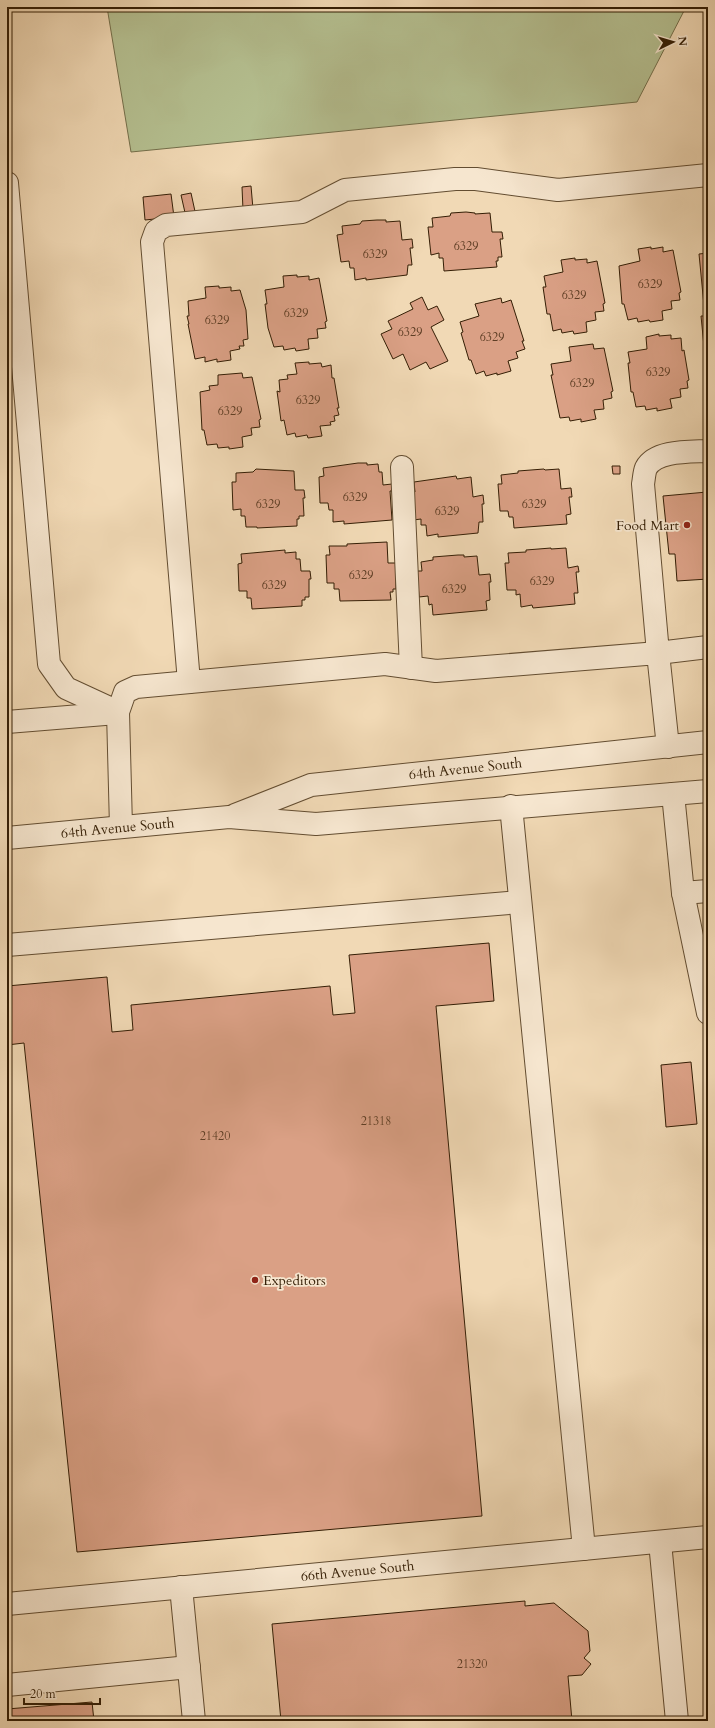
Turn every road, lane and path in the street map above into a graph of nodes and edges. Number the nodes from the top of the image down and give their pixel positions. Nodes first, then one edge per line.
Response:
1 (708, 175) edge
2 (7, 183) edge
3 (708, 451) edge
4 (402, 467) dead end
5 (708, 647) edge
6 (658, 653) junction
7 (411, 668) junction
8 (189, 682) junction
9 (118, 712) junction
10 (7, 722) edge
11 (708, 742) edge
12 (668, 747) junction
13 (708, 791) edge
14 (672, 794) junction
15 (511, 806) junction
16 (229, 817) junction
17 (121, 827) junction
18 (7, 838) edge
19 (708, 890) edge
20 (683, 893) junction
21 (520, 902) junction
22 (7, 945) edge
23 (708, 1012) edge
24 (708, 1537) edge
25 (660, 1542) junction
26 (584, 1549) junction
27 (181, 1587) junction
28 (7, 1604) edge
29 (189, 1667) junction
30 (7, 1685) edge
31 (194, 1721) edge
32 (676, 1721) edge

1 - 8 street
2 - 9 street
3 - 6 street
4 - 7 street
5 - 6 street
6 - 7 street
6 - 12 street
7 - 8 street
8 - 9 street
9 - 10 street
9 - 17 street
11 - 12 street, 64th Avenue South
12 - 16 street, 64th Avenue South
13 - 14 street, 64th Avenue South
14 - 15 street, 64th Avenue South
14 - 20 street
15 - 16 street, 64th Avenue South
15 - 21 street
16 - 17 street, 64th Avenue South
17 - 18 street, 64th Avenue South
19 - 20 street
20 - 23 street
21 - 22 street
21 - 26 street
24 - 25 street, 66th Avenue South
25 - 26 street, 66th Avenue South
25 - 32 street
26 - 27 street, 66th Avenue South
27 - 28 street, 66th Avenue South
27 - 29 street
29 - 30 street
29 - 31 street

